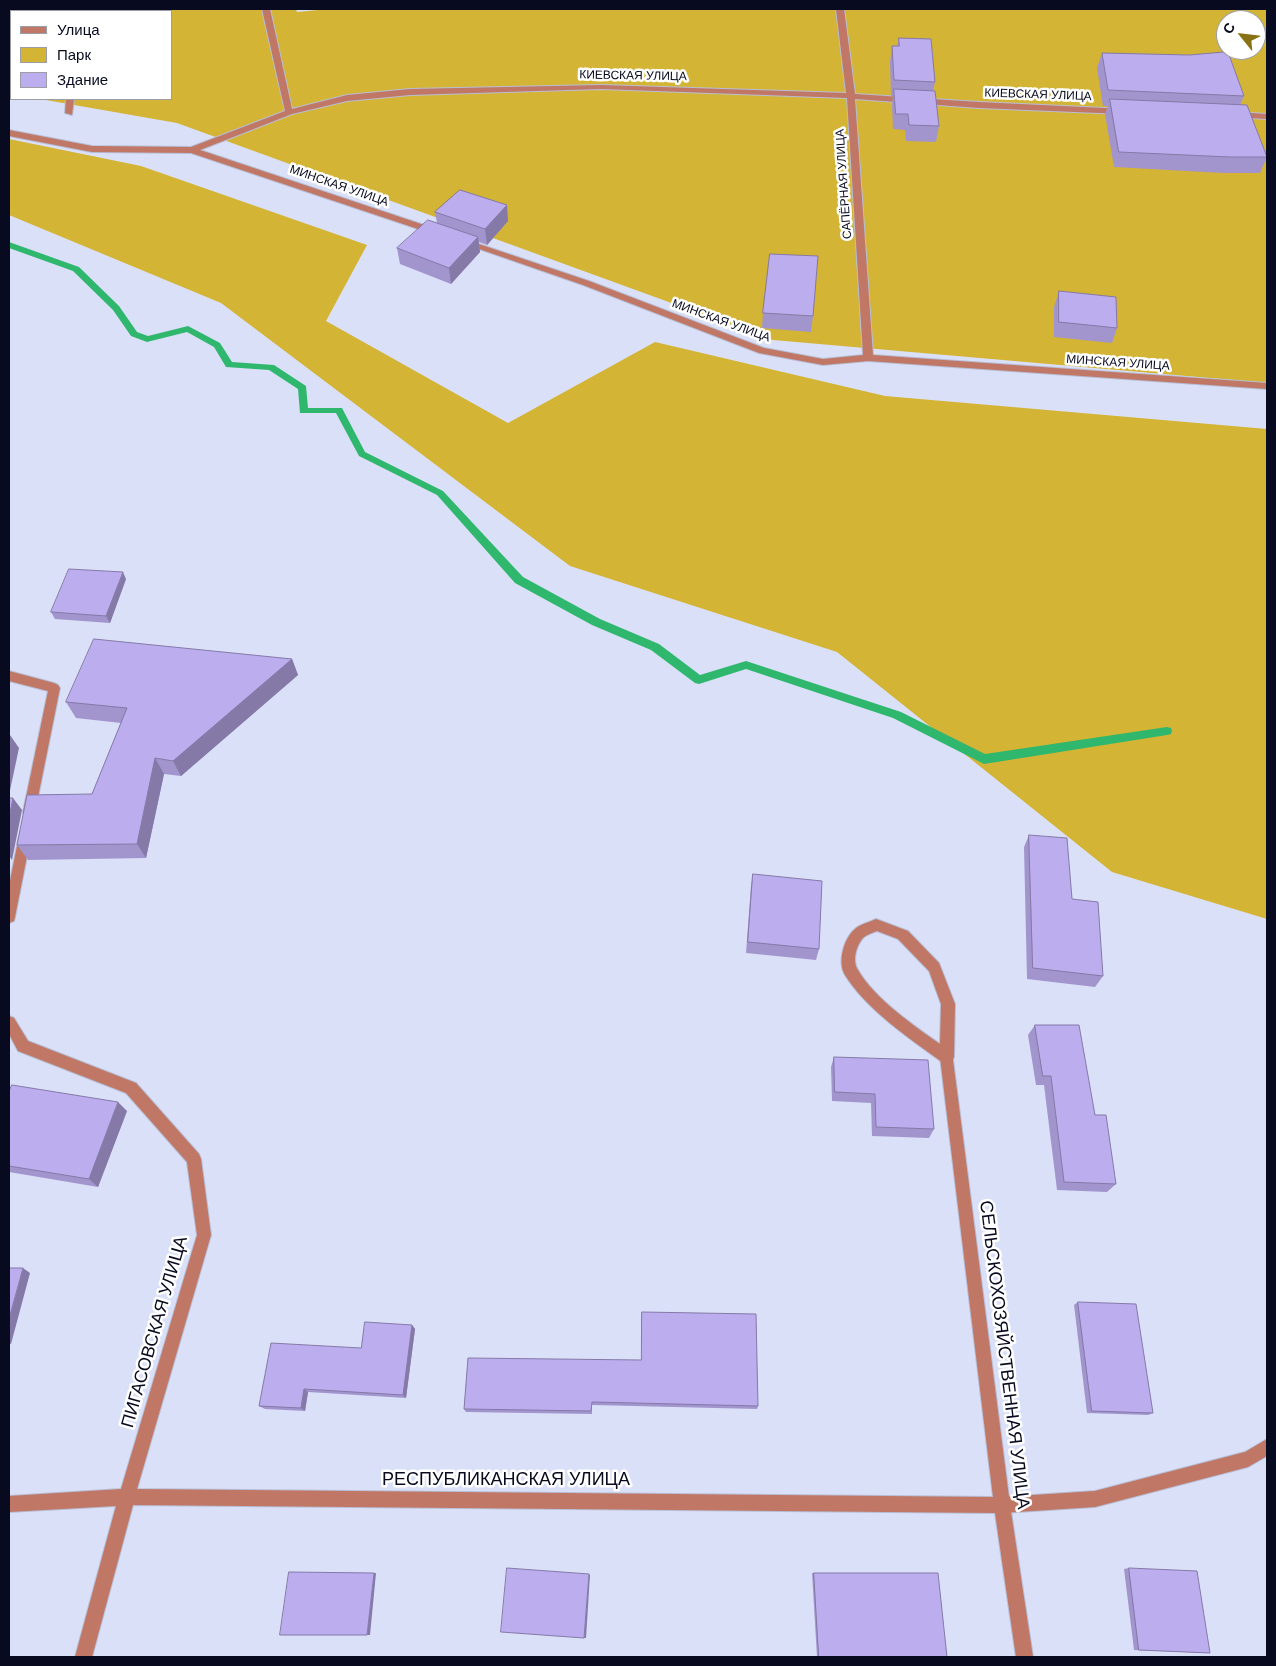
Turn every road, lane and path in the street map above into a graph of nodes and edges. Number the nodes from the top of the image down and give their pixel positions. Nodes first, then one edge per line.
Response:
1 (266, 9) edge
2 (840, 9) edge
3 (850, 96) junction
4 (70, 100) edge
5 (1128, 111) edge
6 (289, 112) junction
7 (69, 113) dead end
8 (1228, 115) edge
9 (1267, 117) edge
10 (9, 133) edge
11 (192, 150) junction
12 (868, 358) junction
13 (1267, 386) edge
14 (9, 676) edge
15 (9, 917) edge
16 (9, 1022) edge
17 (947, 1056) junction
18 (1267, 1447) edge
19 (127, 1497) junction
20 (9, 1504) edge
21 (1002, 1505) junction
22 (83, 1657) edge
23 (1025, 1657) edge

1 - 6 street
2 - 3 street, САПЁРНАЯ УЛИЦА
3 - 5 street, КИЕВСКАЯ УЛИЦА
3 - 6 street, КИЕВСКАЯ УЛИЦА
3 - 12 street, САПЁРНАЯ УЛИЦА
4 - 7 street
6 - 11 street, КИЕВСКАЯ УЛИЦА
8 - 9 street
10 - 11 street, КИЕВСКАЯ УЛИЦА
11 - 12 street, МИНСКАЯ УЛИЦА
12 - 13 street, МИНСКАЯ УЛИЦА
14 - 15 street
16 - 19 street, ПИГАСОВСКАЯ УЛИЦА
17 - 17 street, СЕЛЬСКОХОЗЯЙСТВЕННАЯ УЛИЦА
17 - 21 street, СЕЛЬСКОХОЗЯЙСТВЕННАЯ УЛИЦА
18 - 21 street, РЕСПУБЛИКАНСКАЯ УЛИЦА
19 - 20 street, РЕСПУБЛИКАНСКАЯ УЛИЦА
19 - 21 street, РЕСПУБЛИКАНСКАЯ УЛИЦА
19 - 22 street, ПИГАСОВСКАЯ УЛИЦА
21 - 23 street, СЕЛЬСКОХОЗЯЙСТВЕННАЯ УЛИЦА

